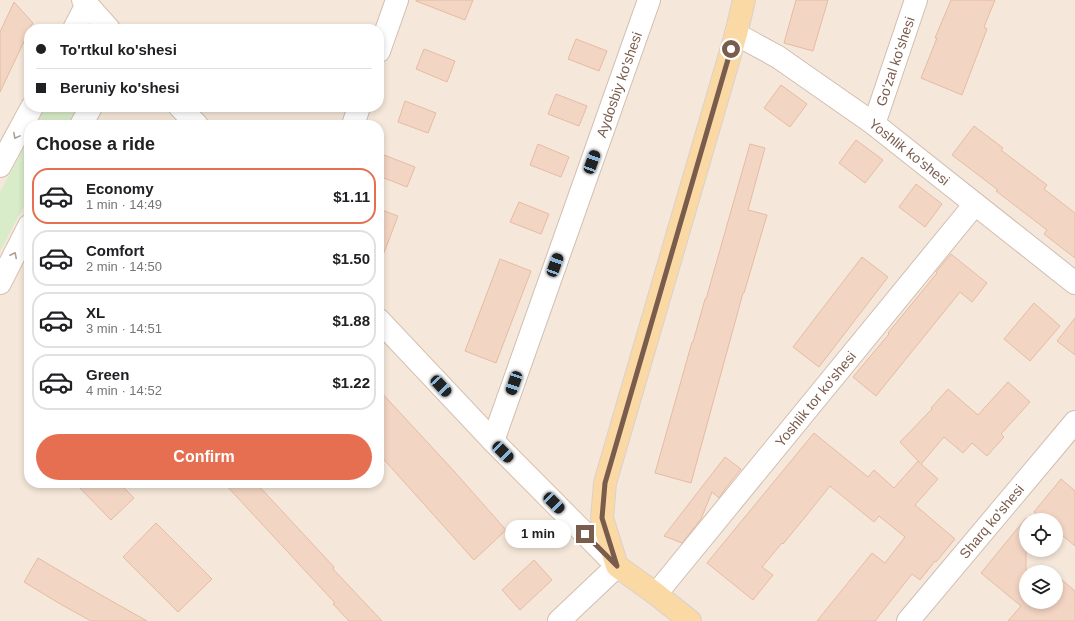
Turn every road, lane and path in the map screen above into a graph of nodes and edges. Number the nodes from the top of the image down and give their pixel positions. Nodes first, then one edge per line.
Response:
1 (397, 0) edge
2 (650, 0) edge
3 (744, 0) edge
4 (916, 0) edge
5 (85, 2) edge
6 (76, 24) edge
7 (105, 24) edge
8 (736, 34) junction
9 (384, 37) edge
10 (184, 112) edge
11 (192, 120) edge
12 (24, 122) edge
13 (874, 124) junction
14 (0, 166) edge
15 (975, 204) junction
16 (24, 236) edge
17 (1075, 282) edge
18 (0, 283) edge
19 (384, 325) edge
20 (1075, 422) edge
21 (493, 441) junction
22 (617, 566) junction
23 (656, 594) junction
24 (559, 621) edge
25 (690, 621) edge
26 (908, 621) edge

1 - 9 street
2 - 21 street, Aydosbiy ko'shesi
3 - 8 main road
4 - 13 street, Go'zal ko'shesi
5 - 6 street
5 - 7 street
8 - 13 street, Yoshlik ko'shesi
8 - 22 main road
10 - 11 street
12 -> 14 street
13 - 15 street, Yoshlik ko'shesi
15 - 17 street, Yoshlik ko'shesi
15 - 23 street, Yoshlik tor ko'shesi
18 -> 16 street
19 - 21 street
20 - 26 street, Sharq ko'shesi
21 - 22 street
22 - 23 main road
22 - 24 street
23 - 25 main road

